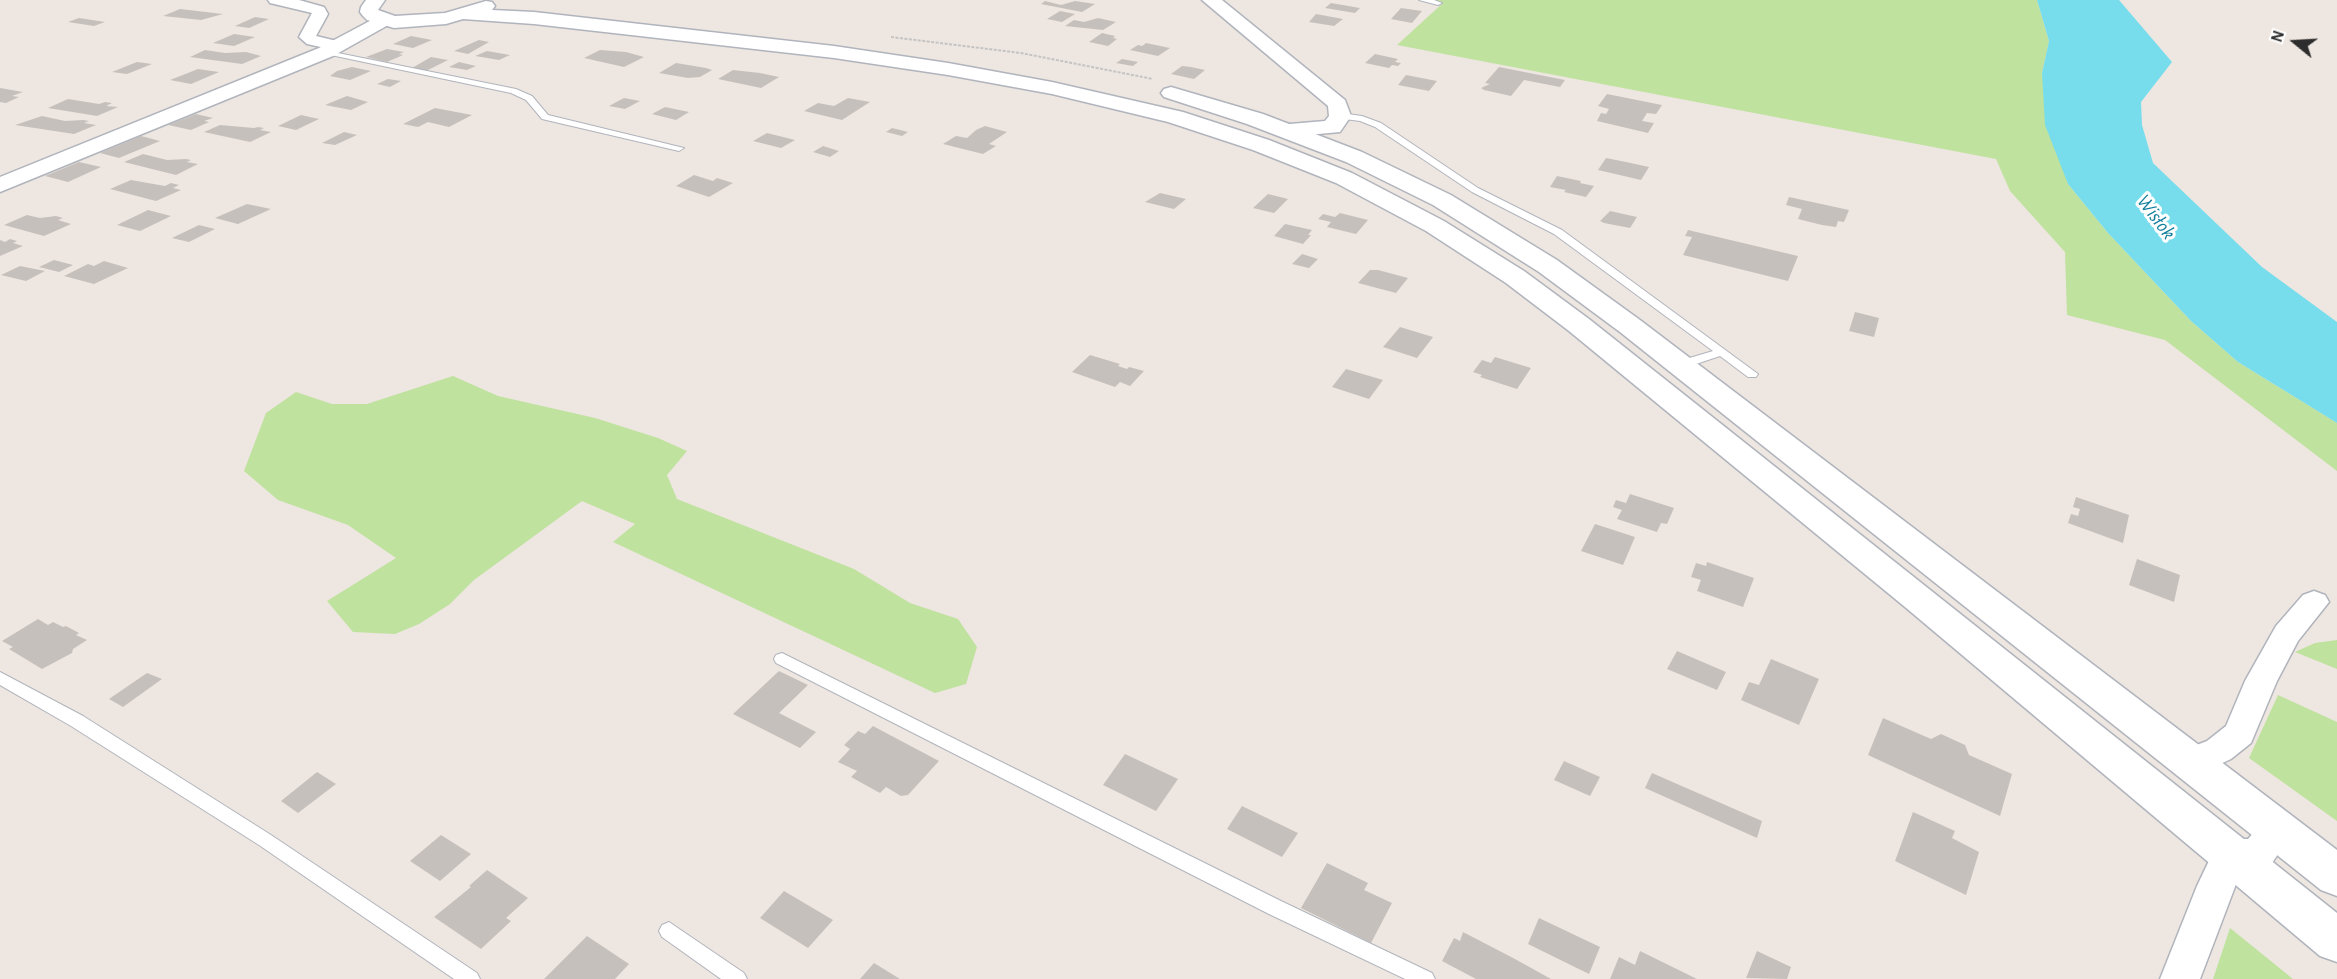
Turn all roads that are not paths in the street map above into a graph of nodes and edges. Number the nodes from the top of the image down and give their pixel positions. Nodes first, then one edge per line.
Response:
1 (275, 0) edge
2 (374, 0) edge
3 (497, 0) edge
4 (1210, 0) edge
5 (1423, 0) edge
6 (1438, 3) dead end
7 (465, 14) junction
8 (383, 20) junction
9 (407, 22) junction
10 (333, 49) junction
11 (1000, 60) dead end
12 (1156, 90) dead end
13 (1336, 121) junction
14 (1286, 130) junction
15 (679, 148) dead end
16 (1354, 157) junction
17 (0, 184) edge
18 (1722, 352) junction
19 (1680, 365) junction
20 (1752, 374) dead end
21 (2314, 602) dead end
22 (782, 659) dead end
23 (0, 678) edge
24 (2191, 762) junction
25 (2272, 825) junction
26 (2230, 855) junction
27 (2337, 876) edge
28 (669, 931) dead end
29 (2337, 941) edge
30 (470, 979) edge
31 (737, 979) edge
32 (1425, 979) edge
33 (2180, 979) edge

1 - 10 street
2 - 8 main road
3 - 7 main road
3 - 11 main road
4 - 13 main road
5 - 6 lane
7 - 9 main road
7 - 26 main road
8 - 9 main road
8 - 10 main road
9 - 10 main road
10 - 15 lane
10 - 17 main road
12 - 14 main road
13 - 14 main road
13 - 16 main road
13 - 18 lane
14 - 16 main road
16 - 19 main road
18 - 19 lane
18 - 20 lane
19 - 24 main road
21 - 24 street
22 - 32 lane
23 - 30 lane
24 - 25 main road
25 - 26 street
25 - 27 main road
26 - 29 main road
26 - 33 street
28 - 31 lane

